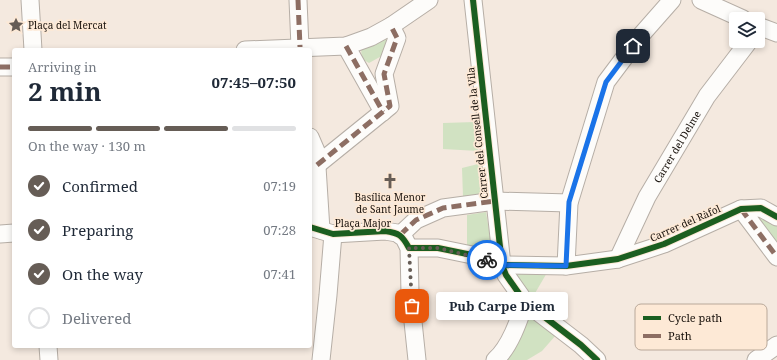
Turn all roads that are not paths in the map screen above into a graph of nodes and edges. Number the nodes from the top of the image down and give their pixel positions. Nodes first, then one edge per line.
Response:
1 (30, 0) edge
2 (298, 0) edge
3 (429, 0) edge
4 (473, 0) edge
5 (672, 0) edge
6 (701, 0) edge
7 (729, 13) edge
8 (391, 26) junction
9 (765, 29) edge
10 (777, 33) edge
11 (300, 46) junction
12 (346, 46) junction
13 (33, 48) edge
14 (288, 48) edge
15 (744, 48) edge
16 (0, 67) edge
17 (12, 67) edge
18 (383, 112) junction
19 (312, 142) edge
20 (317, 165) junction
21 (495, 201) junction
22 (569, 202) junction
23 (741, 210) junction
24 (777, 217) edge
25 (321, 230) edge
26 (12, 233) edge
27 (0, 234) edge
28 (410, 244) junction
29 (777, 257) edge
30 (618, 259) junction
31 (502, 265) junction
32 (566, 266) junction
33 (525, 302) junction
34 (777, 345) edge
35 (48, 348) edge
36 (48, 360) edge
37 (321, 360) edge
38 (418, 360) edge
39 (495, 360) edge
40 (597, 360) edge
41 (756, 360) edge

1 - 13 street
2 - 11 street
3 - 8 street
4 - 21 street, Carrer del Consell de la Vila
5 - 22 street
6 - 7 street
8 - 12 street
8 - 18 street
9 - 10 street
11 - 12 street
11 - 14 street
12 - 18 street
15 - 30 street, Carrer del Delme
16 - 17 street
18 - 20 street
19 - 20 street
20 - 25 street
21 - 22 street
21 - 28 street
21 - 31 street, Carrer del Consell de la Vila
22 - 32 street
23 - 24 street, Carrer del Ràfol
23 - 29 street
23 - 30 street, Carrer del Ràfol
25 - 28 street, Plaça Major
25 - 37 street
26 - 27 street
28 - 31 street, Plaça Major
28 - 38 street
30 - 32 street, Carrer del Ràfol
31 - 32 street, Carrer del Ràfol
31 - 33 street
33 - 39 street
33 - 40 street
34 - 41 street
35 - 36 street

